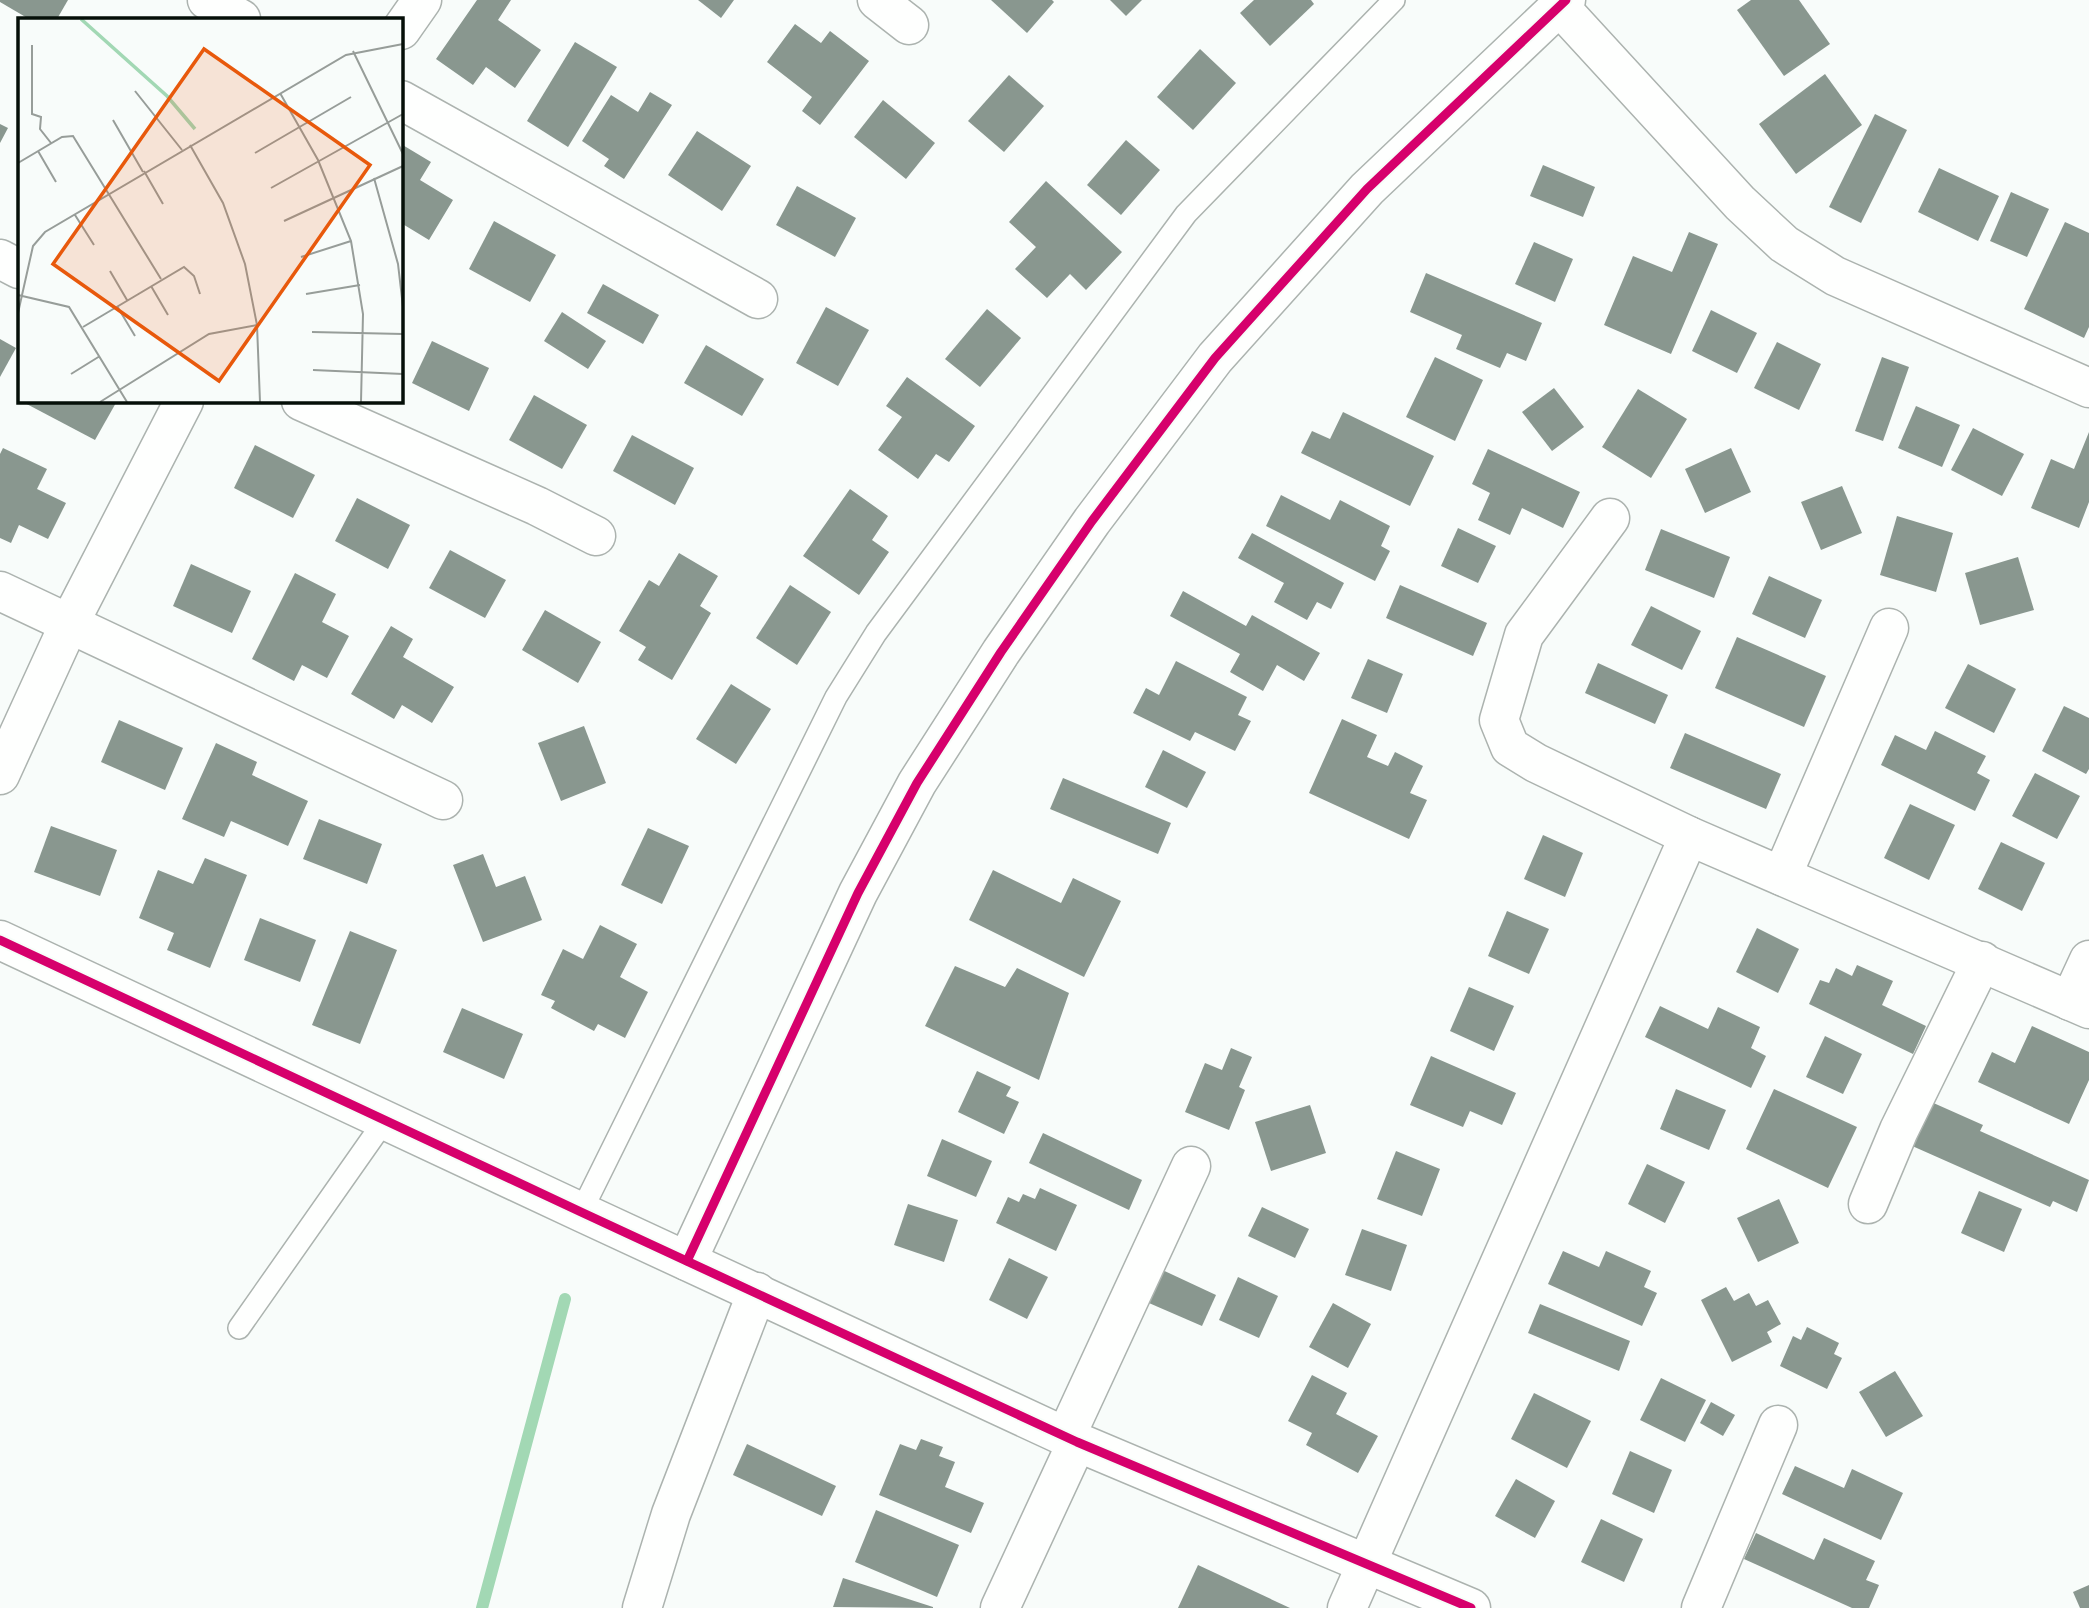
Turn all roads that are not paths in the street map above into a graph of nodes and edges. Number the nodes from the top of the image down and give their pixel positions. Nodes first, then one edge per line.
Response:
1 (207, 0) edge
2 (422, 0) edge
3 (877, 0) edge
4 (1394, 0) edge
5 (1562, 3) edge
6 (239, 18) edge
7 (909, 25) dead end
8 (402, 29) edge
9 (402, 101) edge
10 (0, 259) edge
11 (18, 268) edge
12 (758, 299) dead end
13 (2089, 388) edge
14 (183, 402) edge
15 (303, 402) edge
16 (1610, 518) dead end
17 (596, 536) dead end
18 (0, 591) edge
19 (70, 622) junction
20 (1889, 628) dead end
21 (0, 775) edge
22 (443, 800) dead end
23 (1689, 835) junction
24 (1782, 876) junction
25 (0, 940) edge
26 (2089, 960) edge
27 (1982, 961) junction
28 (2080, 1005) edge
29 (385, 1120) junction
30 (1191, 1166) dead end
31 (1868, 1204) dead end
32 (581, 1212) junction
33 (687, 1261) junction
34 (757, 1292) junction
35 (239, 1328) dead end
36 (1778, 1425) dead end
37 (1072, 1439) junction
38 (1367, 1562) junction
39 (642, 1608) edge
40 (1000, 1608) edge
41 (1347, 1608) edge
42 (1471, 1608) edge
43 (1701, 1608) edge

1 - 6 street
2 - 8 street
3 - 7 street
4 - 32 lane
5 - 13 street
5 - 33 street
9 - 12 street
10 - 11 street
14 - 19 street
15 - 17 street
16 - 23 street
18 - 19 street
19 - 21 street
19 - 22 street
20 - 24 street
23 - 24 street
23 - 38 street
24 - 27 street
25 - 29 street
26 - 28 street
27 - 28 street
27 - 31 street
29 - 32 street
29 - 35 lane
30 - 37 street
32 - 33 street
33 - 34 street
34 - 37 street
34 - 39 street
36 - 43 street
37 - 38 street
37 - 40 street
38 - 41 street
38 - 42 street

